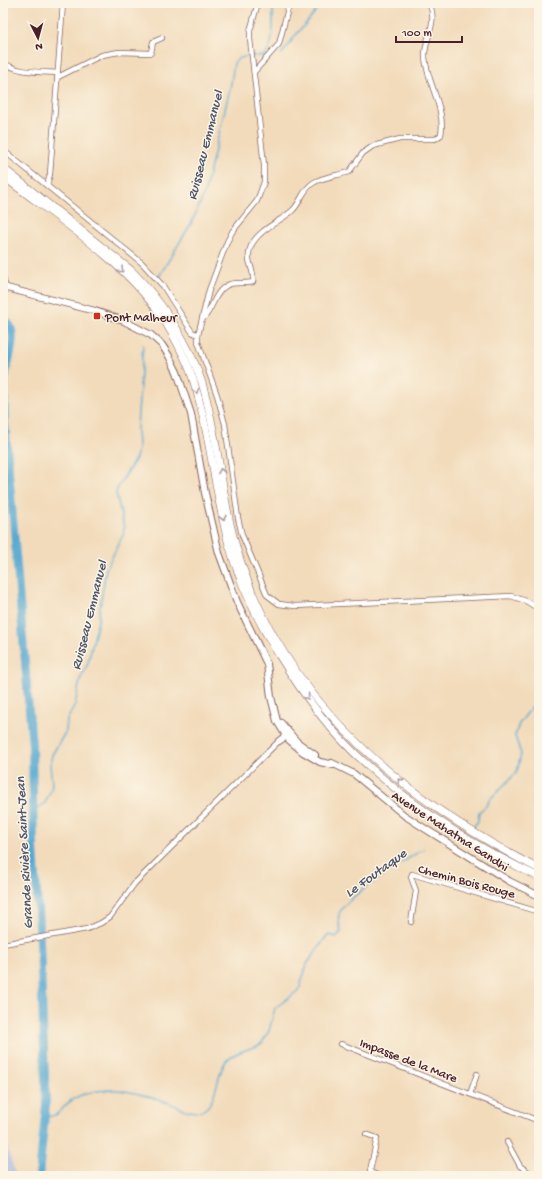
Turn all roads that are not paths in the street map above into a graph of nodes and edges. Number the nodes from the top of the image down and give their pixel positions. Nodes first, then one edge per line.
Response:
1 (63, 3) edge
2 (258, 3) edge
3 (288, 3) edge
4 (429, 3) edge
5 (162, 38) dead end
6 (3, 61) edge
7 (254, 72) junction
8 (58, 75) junction
9 (3, 150) edge
10 (3, 168) edge
11 (3, 176) edge
12 (47, 184) junction
13 (3, 277) edge
14 (5, 287) edge
15 (203, 319) junction
16 (198, 335) junction
17 (539, 609) edge
18 (282, 727) junction
19 (286, 736) junction
20 (279, 741) junction
21 (291, 742) junction
22 (323, 759) junction
23 (334, 765) junction
24 (539, 869) edge
25 (539, 877) edge
26 (539, 896) edge
27 (539, 912) edge
28 (411, 922) dead end
29 (3, 944) edge
30 (341, 1044) dead end
31 (478, 1074) dead end
32 (470, 1094) junction
33 (539, 1121) edge
34 (366, 1134) dead end
35 (507, 1142) dead end
36 (380, 1176) edge
37 (534, 1176) edge

1 - 8 street
2 - 7 street
3 - 7 street
4 - 15 street
5 - 8 street
6 - 8 street
7 - 15 street
8 - 12 street
9 - 12 street
24 -> 10 highway
11 -> 25 highway
12 - 16 street
13 - 14 street
14 - 18 main road, Avenue Mahatma Gandhi
15 - 16 street
16 - 17 street
18 - 19 main road
18 - 20 street
18 - 22 main road, Avenue Mahatma Gandhi
19 - 20 main road
19 - 21 main road, Avenue Mahatma Gandhi
19 - 22 main road
20 - 21 street
20 - 29 street
21 - 23 main road, Avenue Mahatma Gandhi
22 - 23 main road, Avenue Mahatma Gandhi
23 - 26 main road, Avenue Mahatma Gandhi
27 - 28 street, Chemin Bois Rouge
30 - 32 street, Impasse de la Mare
31 - 32 street, Impasse de la Mare
32 - 33 street, Impasse de la Mare
34 - 36 street
35 - 37 street

